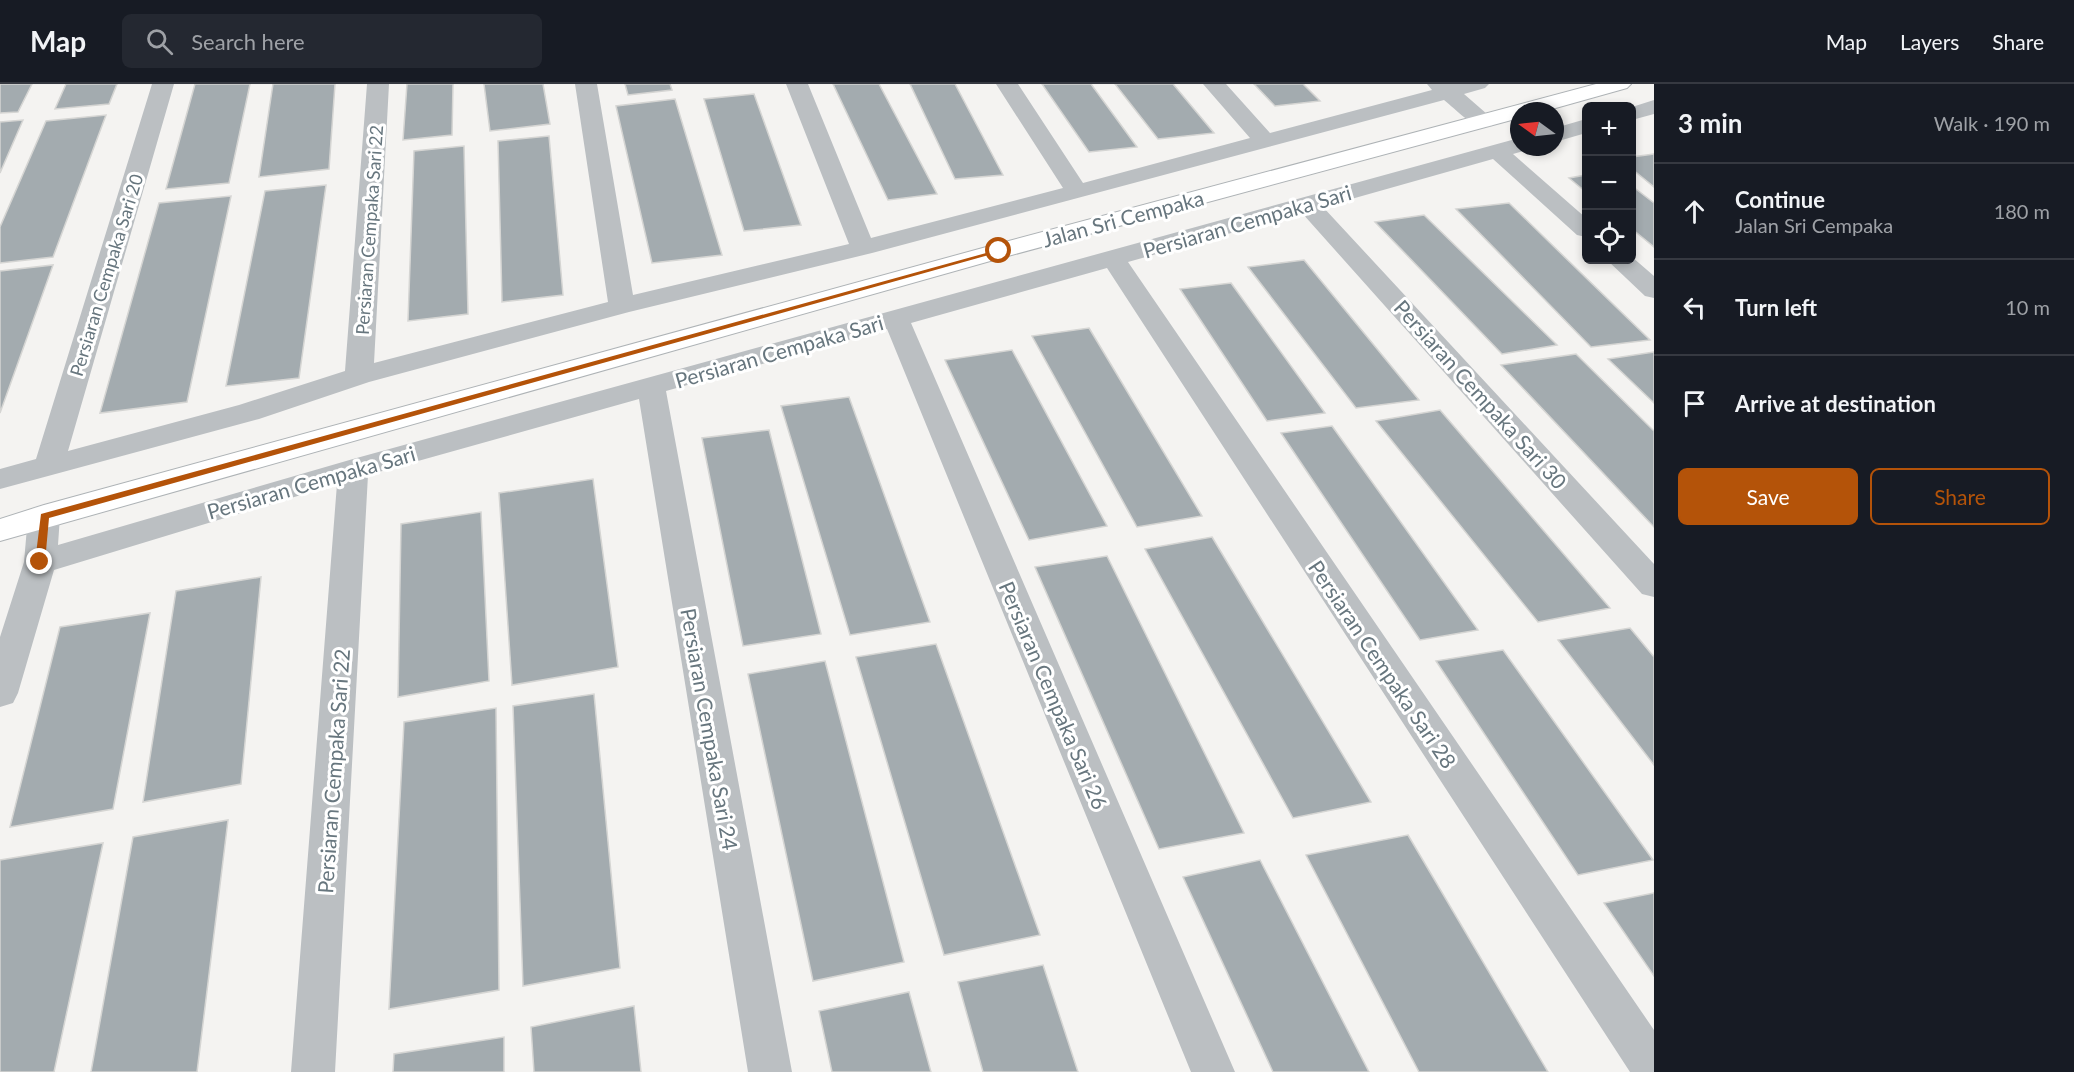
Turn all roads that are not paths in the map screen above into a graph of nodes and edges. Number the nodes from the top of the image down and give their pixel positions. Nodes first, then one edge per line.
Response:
1 (163, 84) edge
2 (378, 84) edge
3 (586, 84) edge
4 (797, 84) edge
5 (1007, 84) edge
6 (1214, 84) edge
7 (1478, 84) edge
8 (1620, 84) edge
9 (1443, 88) edge
10 (1553, 102) edge
11 (1510, 114) edge
12 (1484, 121) junction
13 (1582, 127) edge
14 (1564, 132) edge
15 (1264, 140) junction
16 (1508, 148) edge
17 (1077, 192) junction
18 (1307, 204) junction
19 (1582, 225) edge
20 (863, 248) junction
21 (1113, 258) junction
22 (1625, 264) edge
23 (1654, 290) edge
24 (622, 306) junction
25 (896, 318) junction
26 (359, 376) junction
27 (651, 386) junction
28 (49, 465) junction
29 (353, 469) junction
30 (0, 479) edge
31 (45, 516) junction
32 (0, 530) edge
33 (40, 562) junction
34 (1654, 585) edge
35 (0, 693) edge
36 (1654, 1069) edge
37 (313, 1072) edge
38 (770, 1072) edge
39 (1213, 1072) edge

1 - 28 street, Persiaran Cempaka Sari 20
2 - 26 street, Persiaran Cempaka Sari 22
3 - 24 street
4 - 20 street
5 - 17 street
6 - 15 street
7 - 9 street
8 - 10 street, Jalan Sri Cempaka
9 - 12 street
9 - 15 street
11 - 12 street, Jalan Sri Cempaka
12 - 31 street, Jalan Sri Cempaka
13 - 14 street
15 - 17 street
16 - 18 street, Persiaran Cempaka Sari
16 - 19 street
17 - 20 street
18 - 21 street, Persiaran Cempaka Sari
18 - 34 street, Persiaran Cempaka Sari 30
20 - 24 street
21 - 25 street, Persiaran Cempaka Sari
21 - 36 street, Persiaran Cempaka Sari 28
22 - 23 street
24 - 26 street
25 - 27 street, Persiaran Cempaka Sari
25 - 39 street, Persiaran Cempaka Sari 26
26 - 28 street
27 - 29 street, Persiaran Cempaka Sari
27 - 38 street, Persiaran Cempaka Sari 24
28 - 30 street
29 - 33 street, Persiaran Cempaka Sari
29 - 37 street, Persiaran Cempaka Sari 22
31 - 32 street, Jalan Sri Cempaka
31 - 33 street
33 - 35 street

